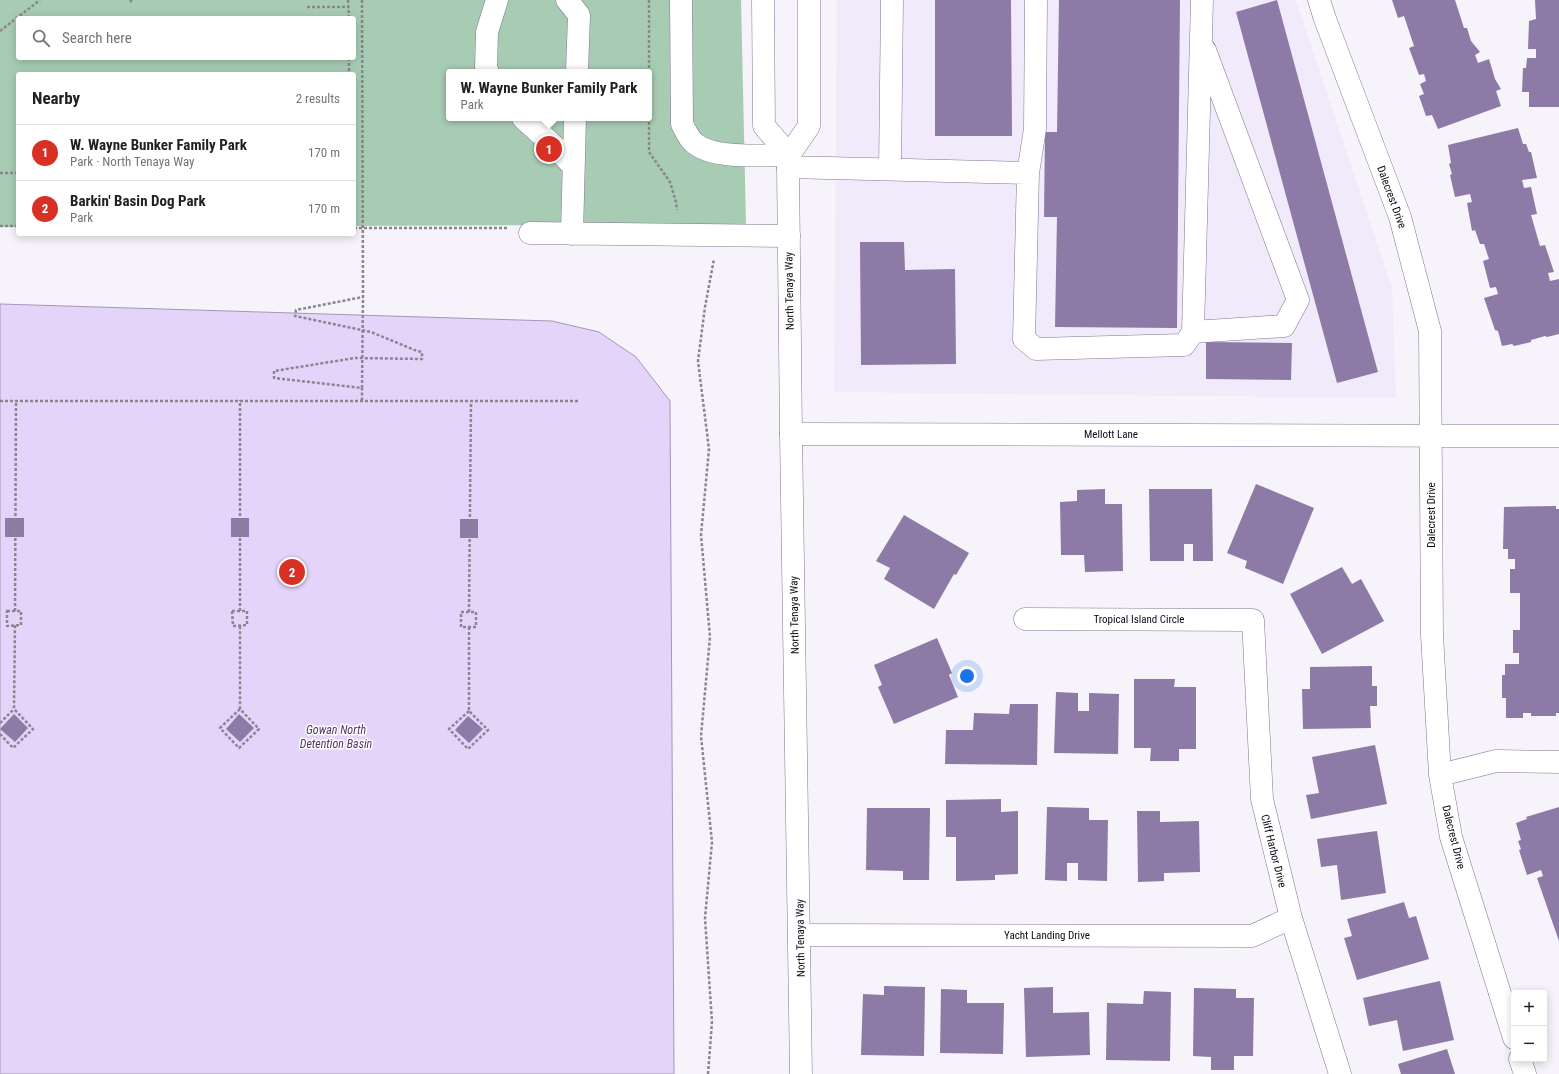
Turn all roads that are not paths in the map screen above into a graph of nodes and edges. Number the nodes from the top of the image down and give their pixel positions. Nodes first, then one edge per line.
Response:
1 (497, 0) edge
2 (567, 0) edge
3 (681, 0) edge
4 (763, 0) edge
5 (809, 0) edge
6 (892, 0) edge
7 (1036, 0) edge
8 (1202, 0) edge
9 (1319, 0) edge
10 (1201, 40) junction
11 (486, 69) edge
12 (577, 69) edge
13 (526, 121) edge
14 (575, 121) edge
15 (789, 161) junction
16 (573, 166) junction
17 (890, 169) junction
18 (1028, 173) junction
19 (530, 233) road end
20 (572, 234) junction
21 (789, 236) junction
22 (1193, 332) junction
23 (791, 434) junction
24 (1431, 435) junction
25 (1559, 436) edge
26 (1025, 619) dead end
27 (1253, 620) joint
28 (1559, 762) edge
29 (1440, 775) junction
30 (1291, 918) junction
31 (800, 935) junction
32 (1511, 1028) edge
33 (1521, 1062) edge
34 (801, 1074) edge
35 (1340, 1074) edge
36 (1525, 1074) edge

1 - 11 street
2 - 12 street
3 - 15 street
4 - 15 street
5 - 15 street
6 - 17 street
7 - 18 street
8 - 10 street
9 - 24 street, Dalecrest Drive
10 - 22 street
10 - 22 street
13 - 16 street
14 - 16 street
15 - 17 street
15 - 21 street, North Tenaya Way
16 - 20 street
17 - 18 street
18 - 22 street
19 - 20 street
20 - 21 street
21 - 23 street, North Tenaya Way
23 - 24 street, Mellott Lane
23 - 31 street, North Tenaya Way
24 - 25 street, Mellott Lane
24 - 29 street, Dalecrest Drive
26 - 27 street, Tropical Island Circle
27 - 30 street, Cliff Harbor Drive
28 - 29 street
29 - 32 street, Dalecrest Drive
30 - 31 street, Yacht Landing Drive
30 - 35 street, Cliff Harbor Drive
31 - 34 street, North Tenaya Way
33 - 36 street

